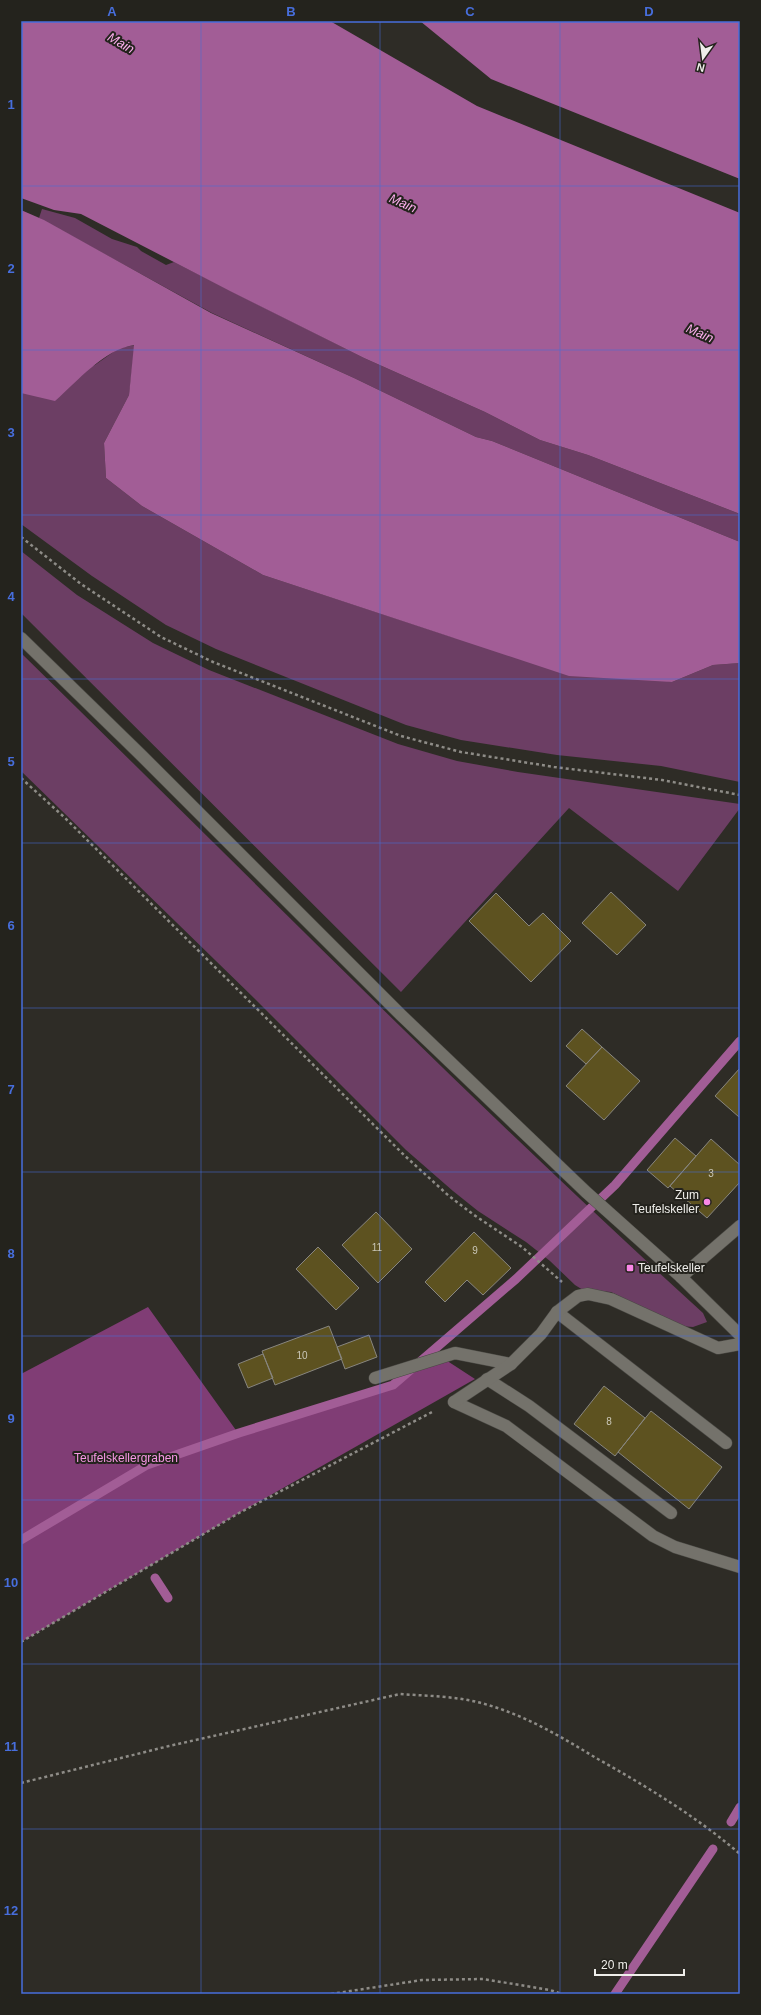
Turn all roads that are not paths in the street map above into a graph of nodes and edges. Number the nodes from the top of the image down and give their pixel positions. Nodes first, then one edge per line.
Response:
1 (21, 638) edge
2 (740, 1226) edge
3 (681, 1277) junction
4 (556, 1312) junction
5 (740, 1336) edge
6 (740, 1344) edge
7 (511, 1364) junction
8 (375, 1378) dead end
9 (487, 1380) junction
10 (726, 1442) dead end
11 (671, 1513) dead end
12 (740, 1567) edge

1 - 3 main road
2 - 3 main road
3 - 5 main road
4 - 6 main road
4 - 7 main road
4 - 10 main road
7 - 8 main road
7 - 9 main road
9 - 11 main road
9 - 12 main road

